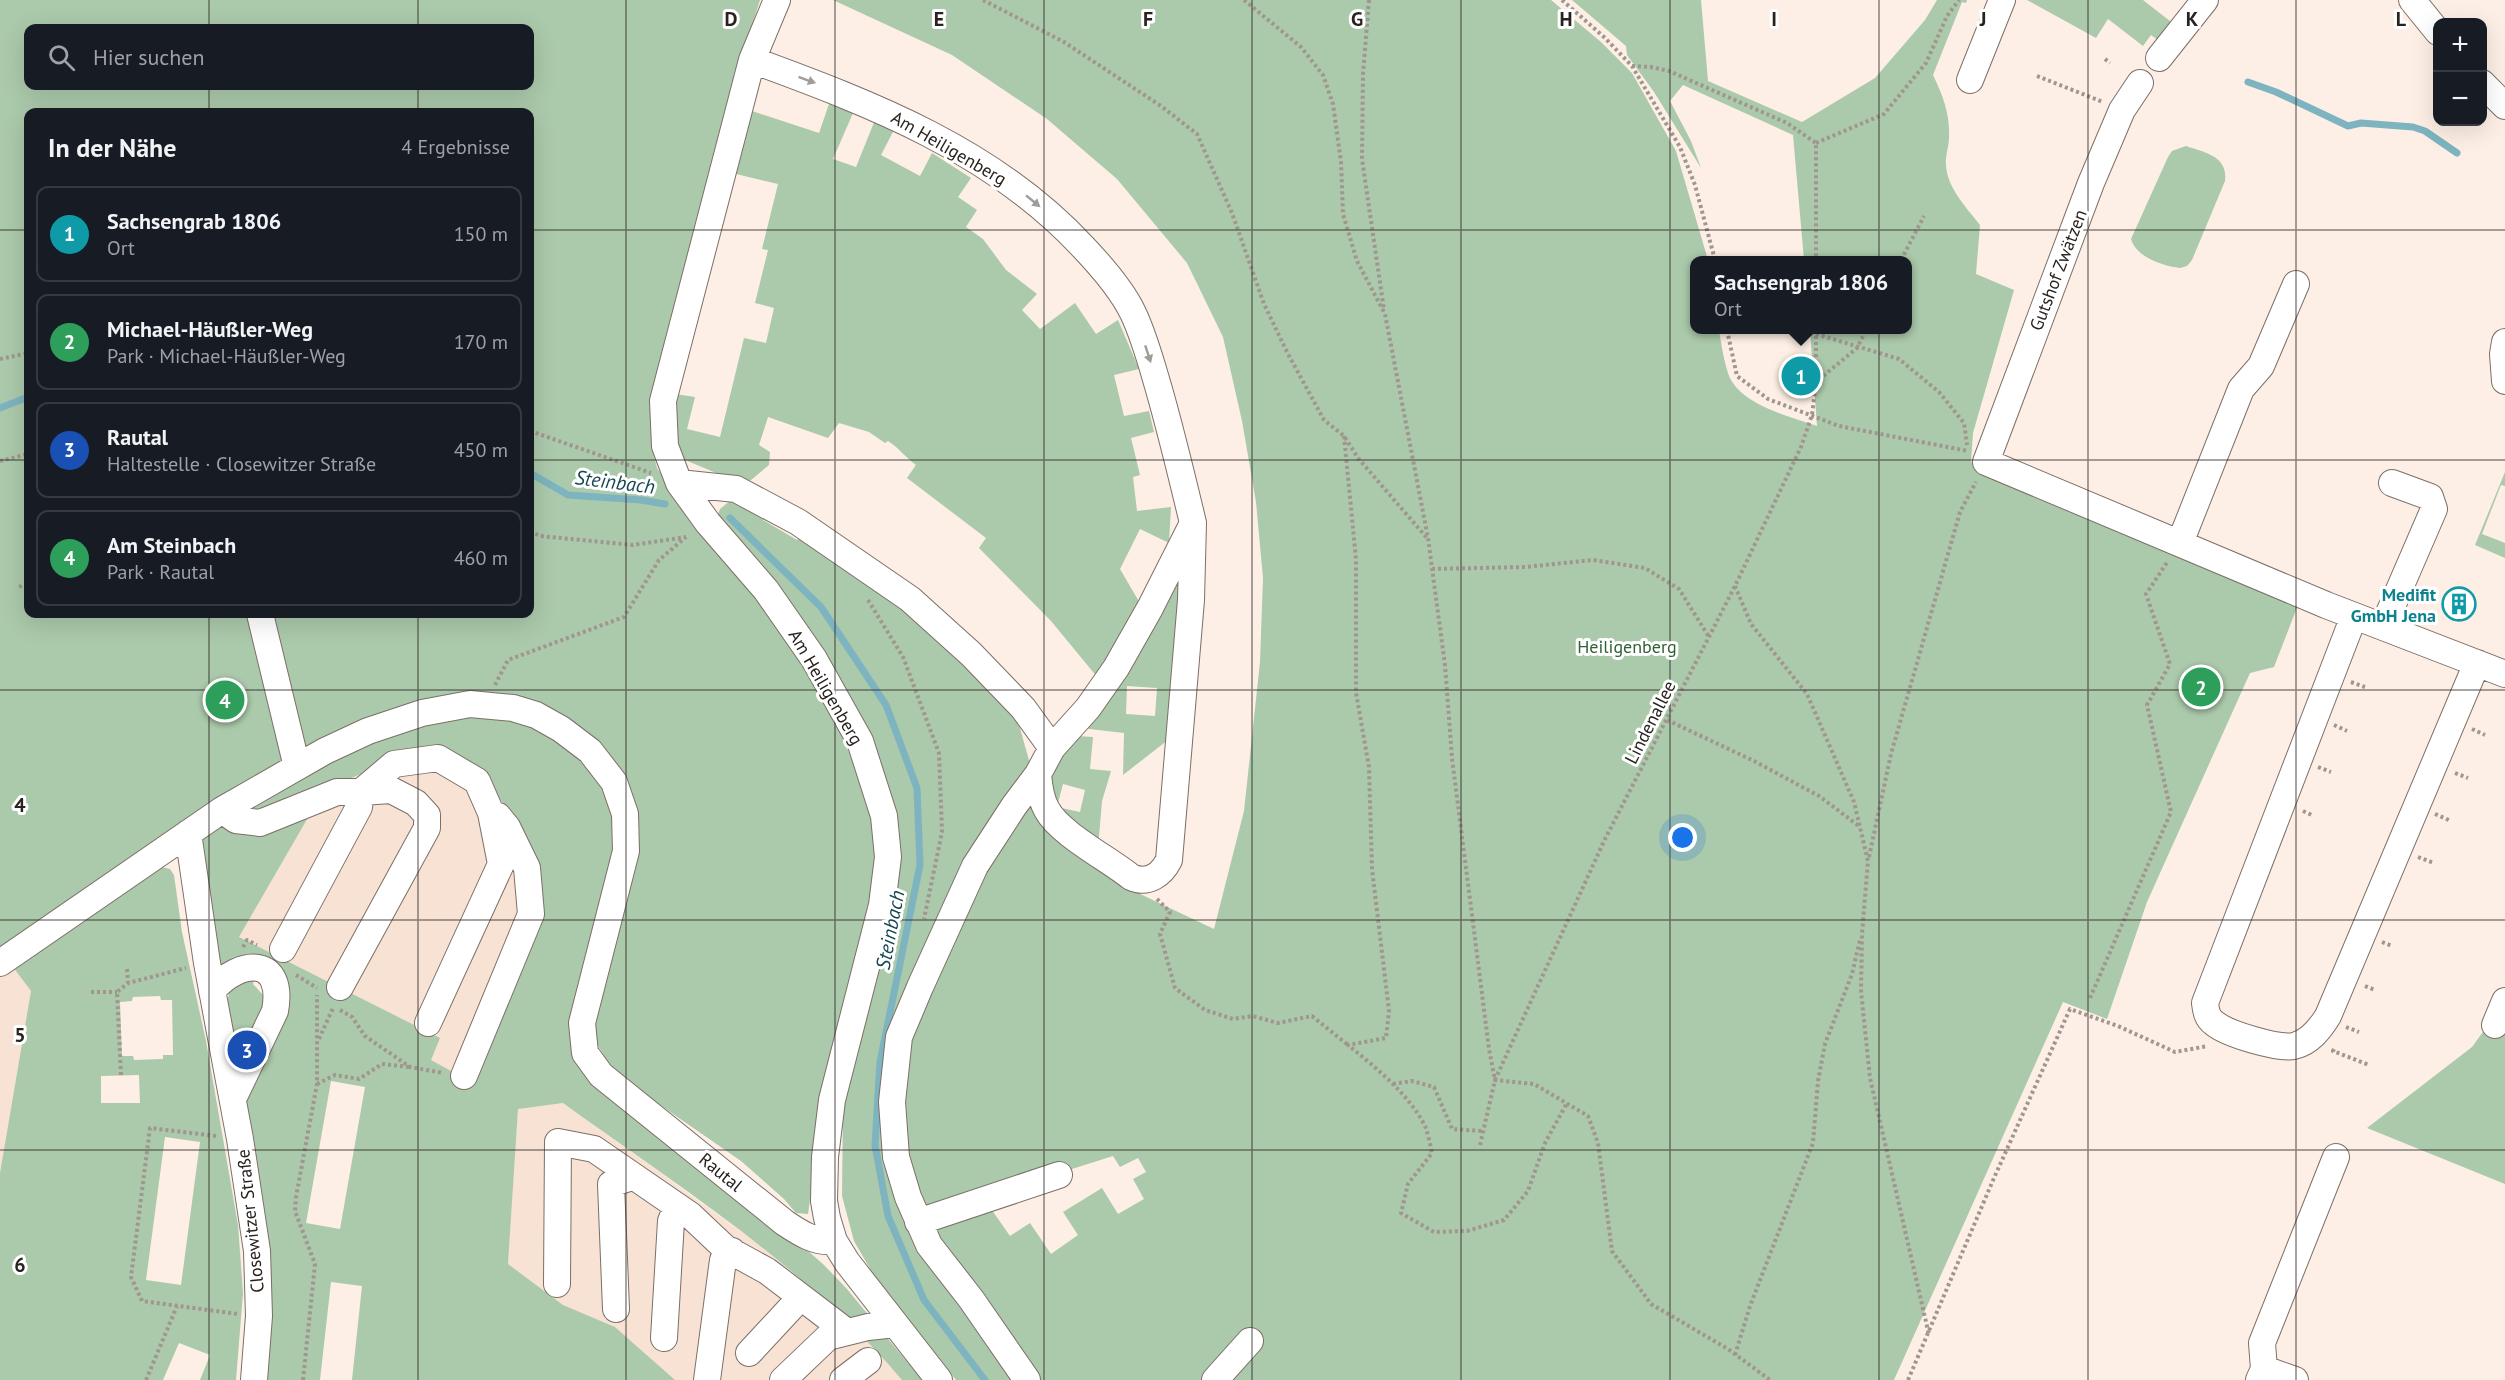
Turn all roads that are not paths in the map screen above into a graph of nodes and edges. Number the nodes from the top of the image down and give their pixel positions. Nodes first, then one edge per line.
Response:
1 (777, 0) edge
2 (2001, 0) edge
3 (2205, 0) edge
4 (2412, 0) edge
5 (2433, 26) edge
6 (2159, 58) dead end
7 (752, 60) junction
8 (1970, 80) dead end
9 (2140, 83) dead end
10 (2487, 88) edge
11 (2505, 106) edge
12 (2296, 284) dead end
13 (2505, 342) edge
14 (2505, 381) edge
15 (680, 483) junction
16 (2392, 483) dead end
17 (1193, 523) junction
18 (2180, 543) junction
19 (2354, 616) junction
20 (262, 618) edge
21 (2383, 627) junction
22 (2476, 663) junction
23 (2505, 674) edge
24 (1052, 748) junction
25 (297, 766) junction
26 (1038, 774) junction
27 (361, 792) junction
28 (485, 799) junction
29 (222, 810) junction
30 (188, 833) junction
31 (283, 949) dead end
32 (0, 963) edge
33 (212, 990) junction
34 (337, 996) road end
35 (2505, 1001) edge
36 (428, 1023) dead end
37 (2495, 1025) dead end
38 (464, 1076) road end
39 (233, 1099) junction
40 (2336, 1157) dead end
41 (1059, 1175) dead end
42 (632, 1177) junction
43 (677, 1207) junction
44 (918, 1222) junction
45 (834, 1241) junction
46 (732, 1251) junction
47 (557, 1284) dead end
48 (801, 1297) junction
49 (616, 1309) dead end
50 (895, 1324) junction
51 (847, 1332) junction
52 (664, 1338) dead end
53 (1250, 1341) dead end
54 (749, 1353) dead end
55 (868, 1361) dead end
56 (2262, 1374) edge
57 (254, 1380) edge
58 (707, 1380) edge
59 (783, 1380) edge
60 (843, 1380) edge
61 (939, 1380) edge
62 (1027, 1380) edge
63 (1215, 1380) edge
64 (2295, 1380) edge

1 - 7 street, Am Heiligenberg
2 - 8 street
3 - 6 street
4 - 5 street
7 - 15 street, Am Heiligenberg
7 -> 17 street, Am Heiligenberg
9 - 18 street, Gutshof Zwätzen
10 - 11 street
12 - 18 street
13 - 14 street
15 - 24 street
15 - 45 street, Am Heiligenberg
16 - 21 street
17 - 24 street
17 - 26 street, Am Heiligenberg
18 - 19 street
19 - 21 street
19 - 22 street
20 - 25 street
21 - 22 street
22 - 23 street
24 - 26 street
25 - 29 street, Rautal
25 - 45 street, Rautal
26 - 44 street
27 - 28 street
27 - 29 street
27 - 31 street
27 - 34 street
28 - 36 street
28 - 38 street
29 - 30 street, Rautal
30 - 32 street, Rautal
30 - 33 street, Closewitzer Straße
33 - 39 street, Closewitzer Straße
33 - 39 street
35 - 37 street
39 - 57 street, Closewitzer Straße
40 - 56 street
41 - 44 street
42 - 43 street
42 - 47 street
42 - 49 street
43 - 46 street
43 - 52 street
44 - 62 street
45 - 50 street
46 - 48 street
46 - 58 street
48 - 51 street
48 - 54 street
50 - 51 street
50 - 61 street
51 - 59 street
53 - 63 street
55 - 60 street
56 - 64 street

